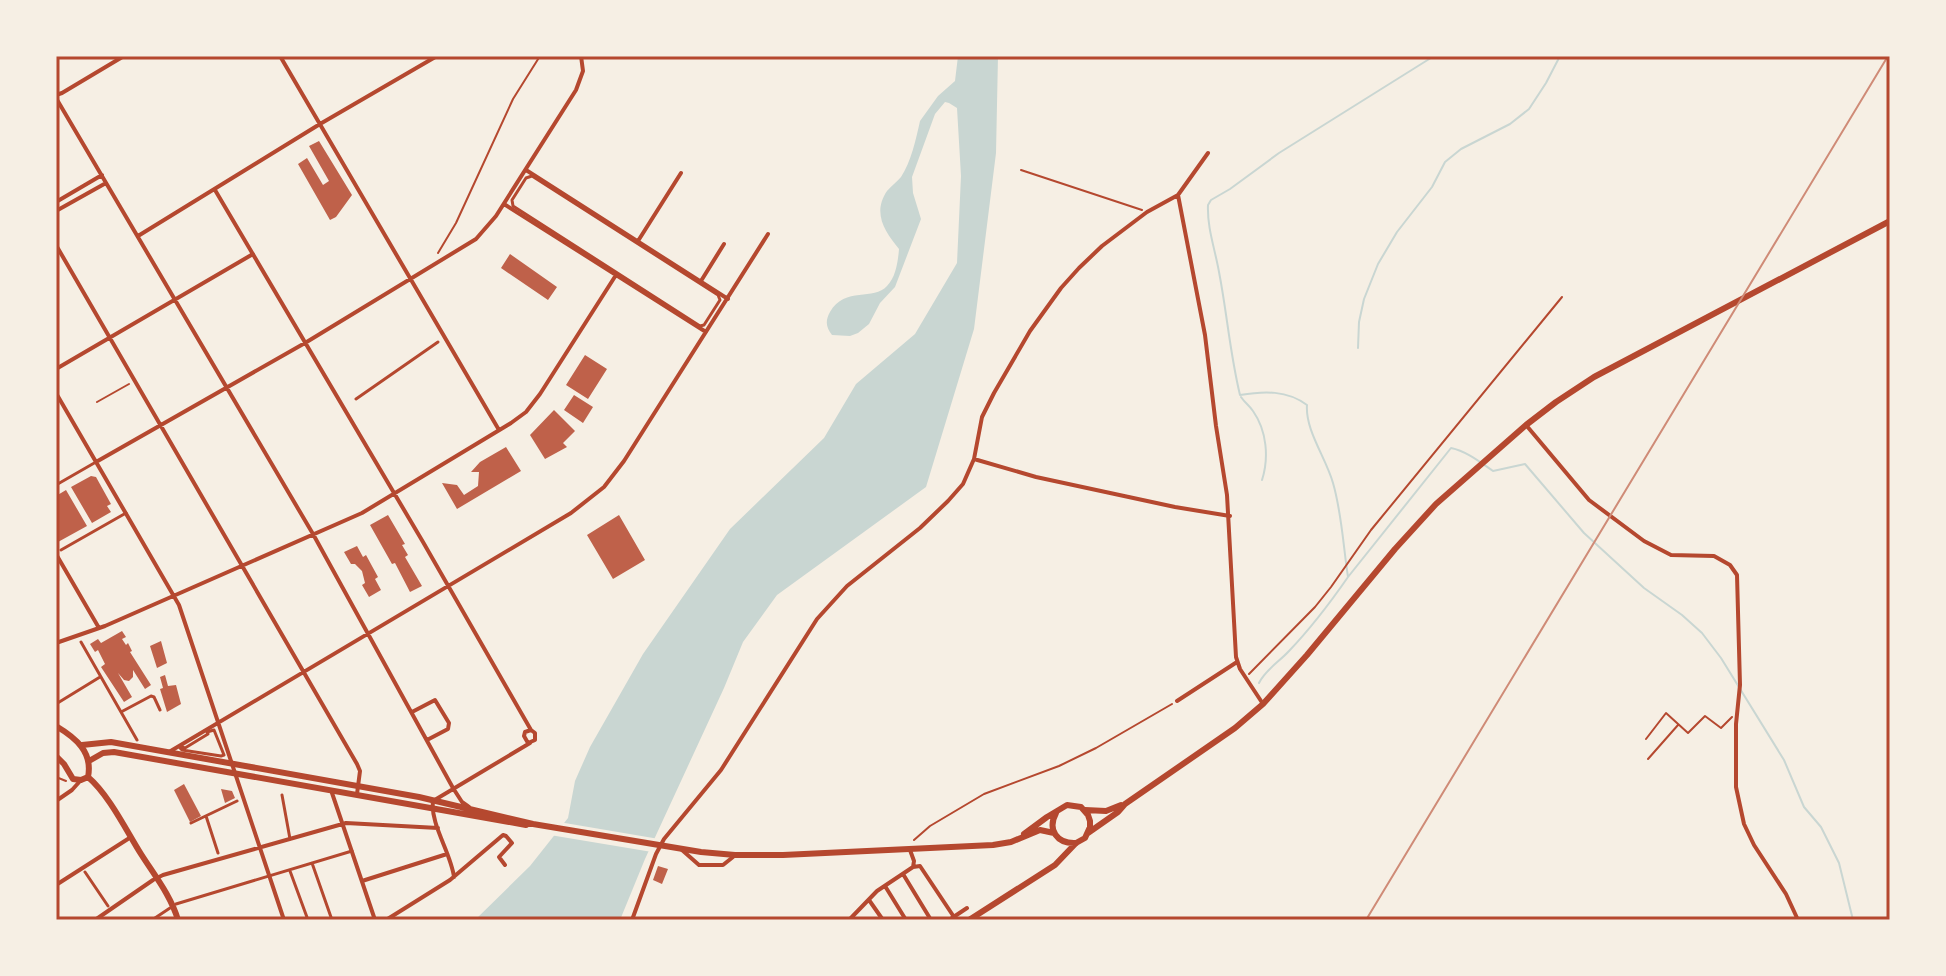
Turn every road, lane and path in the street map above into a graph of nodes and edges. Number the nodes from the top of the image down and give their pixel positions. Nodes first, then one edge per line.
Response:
1 (124, 56) edge
2 (280, 56) edge
3 (437, 56) edge
4 (540, 56) edge
5 (581, 56) edge
6 (56, 96) edge
7 (320, 124) junction
8 (1208, 153) dead end
9 (526, 170) junction
10 (1021, 170) dead end
11 (681, 173) dead end
12 (102, 175) junction
13 (106, 182) junction
14 (215, 190) junction
15 (1178, 195) junction
16 (512, 200) joint
17 (56, 202) edge
18 (504, 204) junction
19 (56, 211) edge
20 (1147, 212) junction
21 (1890, 221) edge
22 (768, 234) dead end
23 (138, 236) junction
24 (638, 241) junction
25 (724, 244) dead end
26 (56, 245) edge
27 (438, 253) dead end
28 (253, 254) junction
29 (616, 275) junction
30 (411, 279) junction
31 (701, 281) junction
32 (1562, 297) dead end
33 (728, 299) junction
34 (176, 300) junction
35 (706, 332) junction
36 (110, 338) junction
37 (438, 342) dead end
38 (305, 343) junction
39 (56, 369) edge
40 (129, 384) dead end
41 (227, 387) junction
42 (56, 393) edge
43 (356, 399) dead end
44 (97, 402) dead end
45 (159, 425) junction
46 (1526, 425) junction
47 (499, 430) junction
48 (974, 459) junction
49 (96, 462) junction
50 (56, 485) edge
51 (394, 494) junction
52 (126, 513) junction
53 (1230, 516) junction
54 (313, 534) junction
55 (58, 552) edge
56 (242, 566) junction
57 (449, 586) junction
58 (174, 596) junction
59 (99, 628) junction
60 (368, 635) junction
61 (81, 642) dead end
62 (56, 643) edge
63 (1237, 662) junction
64 (304, 672) junction
65 (100, 677) junction
66 (1246, 677) junction
67 (1177, 701) joint
68 (56, 704) edge
69 (1263, 704) junction
70 (160, 710) dead end
71 (121, 712) junction
72 (412, 712) junction
73 (1735, 713) dead end
74 (218, 723) junction
75 (1678, 724) junction
76 (56, 726) edge
77 (531, 730) junction
78 (1646, 739) dead end
79 (137, 740) dead end
80 (427, 740) junction
81 (530, 743) junction
82 (82, 745) junction
83 (167, 753) junction
84 (56, 756) edge
85 (219, 757) joint
86 (1648, 759) dead end
87 (89, 761) junction
88 (232, 764) junction
89 (235, 773) junction
90 (56, 777) edge
91 (84, 779) junction
92 (67, 781) dead end
93 (358, 786) junction
94 (453, 788) junction
95 (331, 790) junction
96 (357, 794) junction
97 (282, 795) dead end
98 (56, 801) edge
99 (237, 801) dead end
100 (432, 804) junction
101 (1125, 804) junction
102 (471, 809) junction
103 (1084, 810) junction
104 (1056, 813) junction
105 (206, 816) junction
106 (191, 823) dead end
107 (342, 824) junction
108 (533, 824) junction
109 (438, 828) junction
110 (1054, 833) junction
111 (1088, 833) junction
112 (131, 837) junction
113 (290, 839) junction
114 (1018, 839) junction
115 (1060, 840) junction
116 (1076, 843) junction
117 (261, 847) junction
118 (678, 849) junction
119 (352, 851) junction
120 (218, 853) dead end
121 (708, 853) junction
122 (717, 853) junction
123 (911, 853) junction
124 (447, 854) junction
125 (735, 855) junction
126 (312, 863) junction
127 (505, 865) dead end
128 (706, 865) junction
129 (716, 865) junction
130 (1055, 865) junction
131 (913, 867) junction
132 (290, 870) junction
133 (85, 872) dead end
134 (903, 874) junction
135 (271, 877) junction
136 (454, 877) junction
137 (156, 878) junction
138 (362, 881) junction
139 (56, 885) edge
140 (885, 886) junction
141 (869, 900) junction
142 (176, 904) dead end
143 (108, 906) dead end
144 (170, 908) dead end
145 (967, 908) dead end
146 (852, 919) edge
147 (951, 919) edge
148 (95, 920) edge
149 (152, 920) edge
150 (178, 920) edge
151 (284, 920) edge
152 (308, 920) edge
153 (332, 920) edge
154 (375, 920) edge
155 (386, 920) edge
156 (632, 920) edge
157 (883, 920) edge
158 (906, 920) edge
159 (931, 920) edge
160 (969, 920) edge
161 (1798, 920) edge

1 - 6 street
2 - 7 street
3 - 7 street
4 - 27 path
5 - 9 street
6 - 12 street
7 - 14 street
7 - 30 street
8 - 15 street
9 - 18 street
9 - 24 street
10 - 20 path
11 - 24 street
12 - 13 street
12 - 17 street
13 - 19 street
13 - 23 street
14 - 23 street
14 - 28 street
15 - 20 street
15 - 53 street
16 - 16 street
18 - 29 street
18 - 30 street
20 - 48 street
21 - 46 main road
22 - 33 street
23 - 34 street
24 - 31 street
25 - 31 street
26 - 36 street
28 - 34 street
28 - 38 street
29 - 35 street
29 - 47 street
30 - 38 street
30 - 47 street
31 - 33 street
32 - 66 path
33 - 35 street
34 - 36 street
34 - 41 street
35 - 57 street
36 - 39 street
36 - 45 street
37 - 43 street
38 - 41 street
38 - 51 street
40 - 44 path
41 - 45 street
41 - 54 street
42 - 49 street
45 - 49 street
45 - 56 street
46 - 69 main road
46 - 161 street
47 - 51 street
48 - 53 street
48 - 156 street
49 - 50 street
49 - 52 street
51 - 54 street
51 - 57 street
52 - 55 street
52 - 58 street
53 - 63 street
54 - 56 street
54 - 60 street
55 - 59 street
56 - 58 street
56 - 64 street
57 - 60 street
57 - 77 street
58 - 59 street
58 - 74 street
59 - 62 street
60 - 64 street
60 - 72 street
61 - 65 street
63 - 66 street
63 - 67 street
64 - 74 street
64 - 93 street
65 - 68 street
65 - 71 street
66 - 69 street
67 - 123 path
69 - 101 main road
70 - 71 street
71 - 79 street
72 - 80 street
72 - 80 street
73 - 75 path
74 - 83 street
74 - 88 street
75 - 78 path
75 - 86 path
76 - 82 main road
77 - 81 street
77 - 81 street
80 - 94 street
81 - 94 street
82 - 83 main road
82 - 87 main road
83 - 88 main road
84 - 91 main road
85 - 85 street
87 - 89 main road
87 - 91 main road
88 - 89 street
88 - 93 main road
89 - 95 main road
89 - 117 street
90 - 92 path
91 - 98 street
91 - 112 main road
93 - 96 street
93 - 100 main road
94 - 100 street
94 - 102 street
95 - 96 main road
95 - 107 street
96 - 100 main road
97 - 113 street
99 - 105 street
100 - 102 main road
100 - 108 main road
100 - 109 street
101 - 103 main road
101 - 111 main road
102 - 108 main road
103 - 104 main road
103 - 111 main road
104 - 110 main road
104 - 114 main road
105 - 106 street
105 - 120 street
107 - 109 street
107 - 113 street
107 - 119 street
108 - 118 main road
109 - 124 street
110 - 114 main road
110 - 115 main road
111 - 116 main road
112 - 137 main road
112 - 139 street
113 - 117 street
114 - 123 main road
115 - 116 main road
115 - 130 main road
116 - 130 main road
117 - 135 street
117 - 137 street
118 - 121 main road
118 - 128 street
119 - 126 street
119 - 138 street
121 - 122 main road
121 - 128 street
122 - 125 main road
122 - 129 street
123 - 125 main road
123 - 131 street
124 - 136 street
124 - 138 street
125 - 129 street
126 - 132 street
126 - 153 street
127 - 136 street
128 - 129 street
130 - 160 main road
131 - 134 street
131 - 147 street
132 - 135 street
132 - 152 street
133 - 143 street
134 - 140 street
134 - 159 street
135 - 142 street
135 - 151 street
136 - 155 street
137 - 148 street
137 - 150 main road
138 - 154 street
140 - 141 street
140 - 158 street
141 - 146 street
141 - 157 street
144 - 149 street
145 - 147 street

